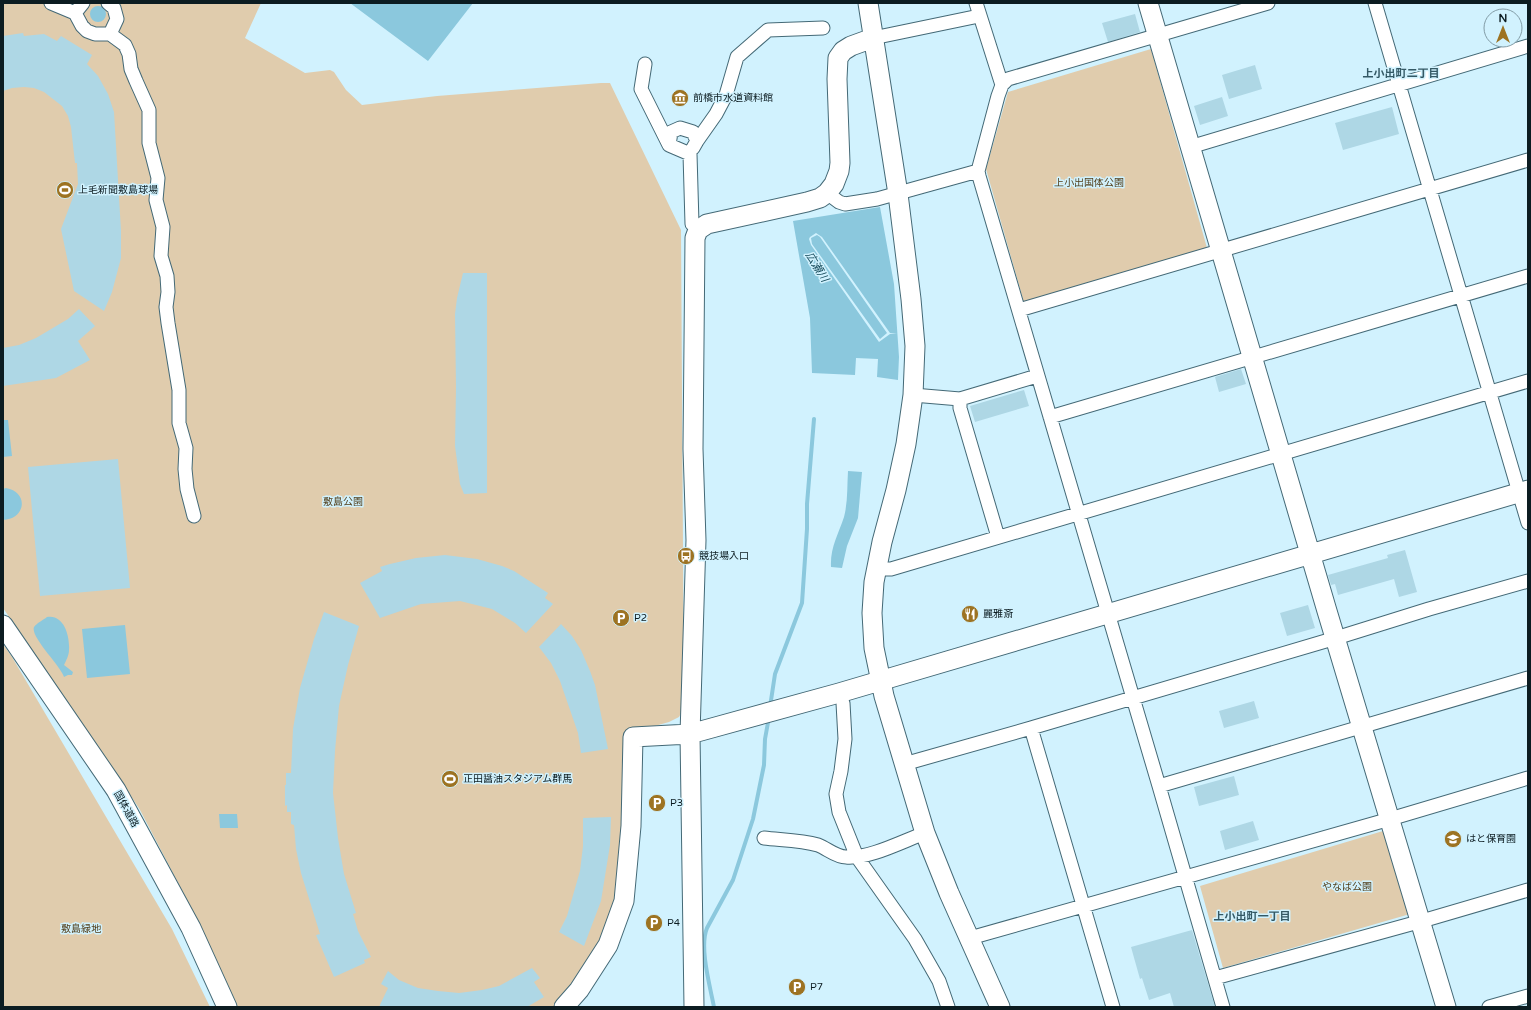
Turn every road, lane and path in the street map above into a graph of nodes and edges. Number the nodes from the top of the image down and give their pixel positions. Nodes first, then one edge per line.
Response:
1 (51, 3) edge
2 (108, 3) edge
3 (868, 3) edge
4 (1148, 3) edge
5 (1268, 3) edge
6 (1375, 3) edge
7 (79, 8) edge
8 (978, 9) edge
9 (823, 28) dead end
10 (110, 34) junction
11 (1158, 36) junction
12 (873, 38) junction
13 (1528, 46) edge
14 (645, 64) dead end
15 (1399, 84) junction
16 (1002, 85) junction
17 (696, 141) junction
18 (669, 145) junction
19 (1190, 147) junction
20 (690, 154) junction
21 (1528, 160) edge
22 (978, 171) junction
23 (1429, 189) junction
24 (827, 193) junction
25 (898, 194) junction
26 (692, 224) dead end
27 (1221, 250) junction
28 (1528, 276) edge
29 (1461, 296) junction
30 (1019, 310) junction
31 (1253, 358) junction
32 (1037, 376) junction
33 (1528, 381) edge
34 (1489, 392) junction
35 (913, 395) junction
36 (960, 399) junction
37 (1050, 417) junction
38 (1281, 453) junction
39 (1523, 492) edge
40 (1079, 513) junction
41 (194, 516) dead end
42 (1528, 524) edge
43 (998, 537) junction
44 (1311, 555) junction
45 (876, 569) junction
46 (1528, 581) edge
47 (1108, 615) junction
48 (3, 625) edge
49 (1336, 638) junction
50 (1528, 678) edge
51 (880, 681) junction
52 (1133, 698) junction
53 (843, 703) dead end
54 (1362, 726) junction
55 (1031, 728) junction
56 (690, 734) junction
57 (904, 764) junction
58 (1528, 778) edge
59 (1160, 786) junction
60 (1390, 819) junction
61 (925, 833) junction
62 (764, 838) dead end
63 (857, 857) junction
64 (1186, 877) junction
65 (1528, 890) edge
66 (1084, 906) junction
67 (1422, 921) junction
68 (970, 938) junction
69 (1216, 978) junction
70 (1528, 996) edge
71 (227, 1007) edge
72 (564, 1007) edge
73 (694, 1007) edge
74 (948, 1007) edge
75 (1000, 1007) edge
76 (1113, 1007) edge
77 (1223, 1007) edge
78 (1446, 1007) edge
79 (1489, 1007) edge

1 - 7 street
2 - 10 street
3 - 12 street
4 - 11 street
5 - 11 street
6 - 15 street
7 - 10 street
8 - 12 street
8 - 16 street
9 - 17 street
10 - 41 street
11 - 16 street
11 - 19 street
12 - 24 street
12 - 25 street
13 - 15 street
14 - 18 street
15 - 19 street
15 - 23 street
16 - 22 street
17 - 18 street
17 - 20 street
18 - 20 street
19 - 27 street
20 - 26 street
21 - 23 street
22 - 25 street
22 - 30 street
23 - 27 street
23 - 29 street
24 - 25 street
24 - 56 street
25 - 35 street
27 - 30 street
27 - 31 street
28 - 29 street
29 - 31 street
29 - 34 street
30 - 32 street
31 - 37 street
31 - 38 street
32 - 36 street
32 - 37 street
33 - 34 street
34 - 38 street
34 - 39 street
35 - 36 street
35 - 45 street
36 - 43 street
37 - 40 street
38 - 40 street
38 - 44 street
39 - 42 street
39 - 44 street
40 - 43 street
40 - 47 street
43 - 45 street
44 - 47 street
44 - 49 street
45 - 51 street
46 - 49 street
47 - 51 street
47 - 52 street
48 - 71 street, 国体道路
49 - 52 street
49 - 54 street
50 - 54 street
51 - 56 street
51 - 57 street
52 - 55 street
52 - 59 street
53 - 63 street
54 - 59 street
54 - 60 street
55 - 57 street
55 - 66 street
56 - 72 street
56 - 73 street
57 - 61 street
58 - 60 street
59 - 64 street
60 - 64 street
60 - 67 street
61 - 63 street
61 - 68 street
62 - 63 street
63 - 74 street
64 - 66 street
64 - 69 street
65 - 67 street
66 - 68 street
66 - 76 street
67 - 69 street
67 - 78 street
68 - 75 street
69 - 77 street
70 - 79 street

